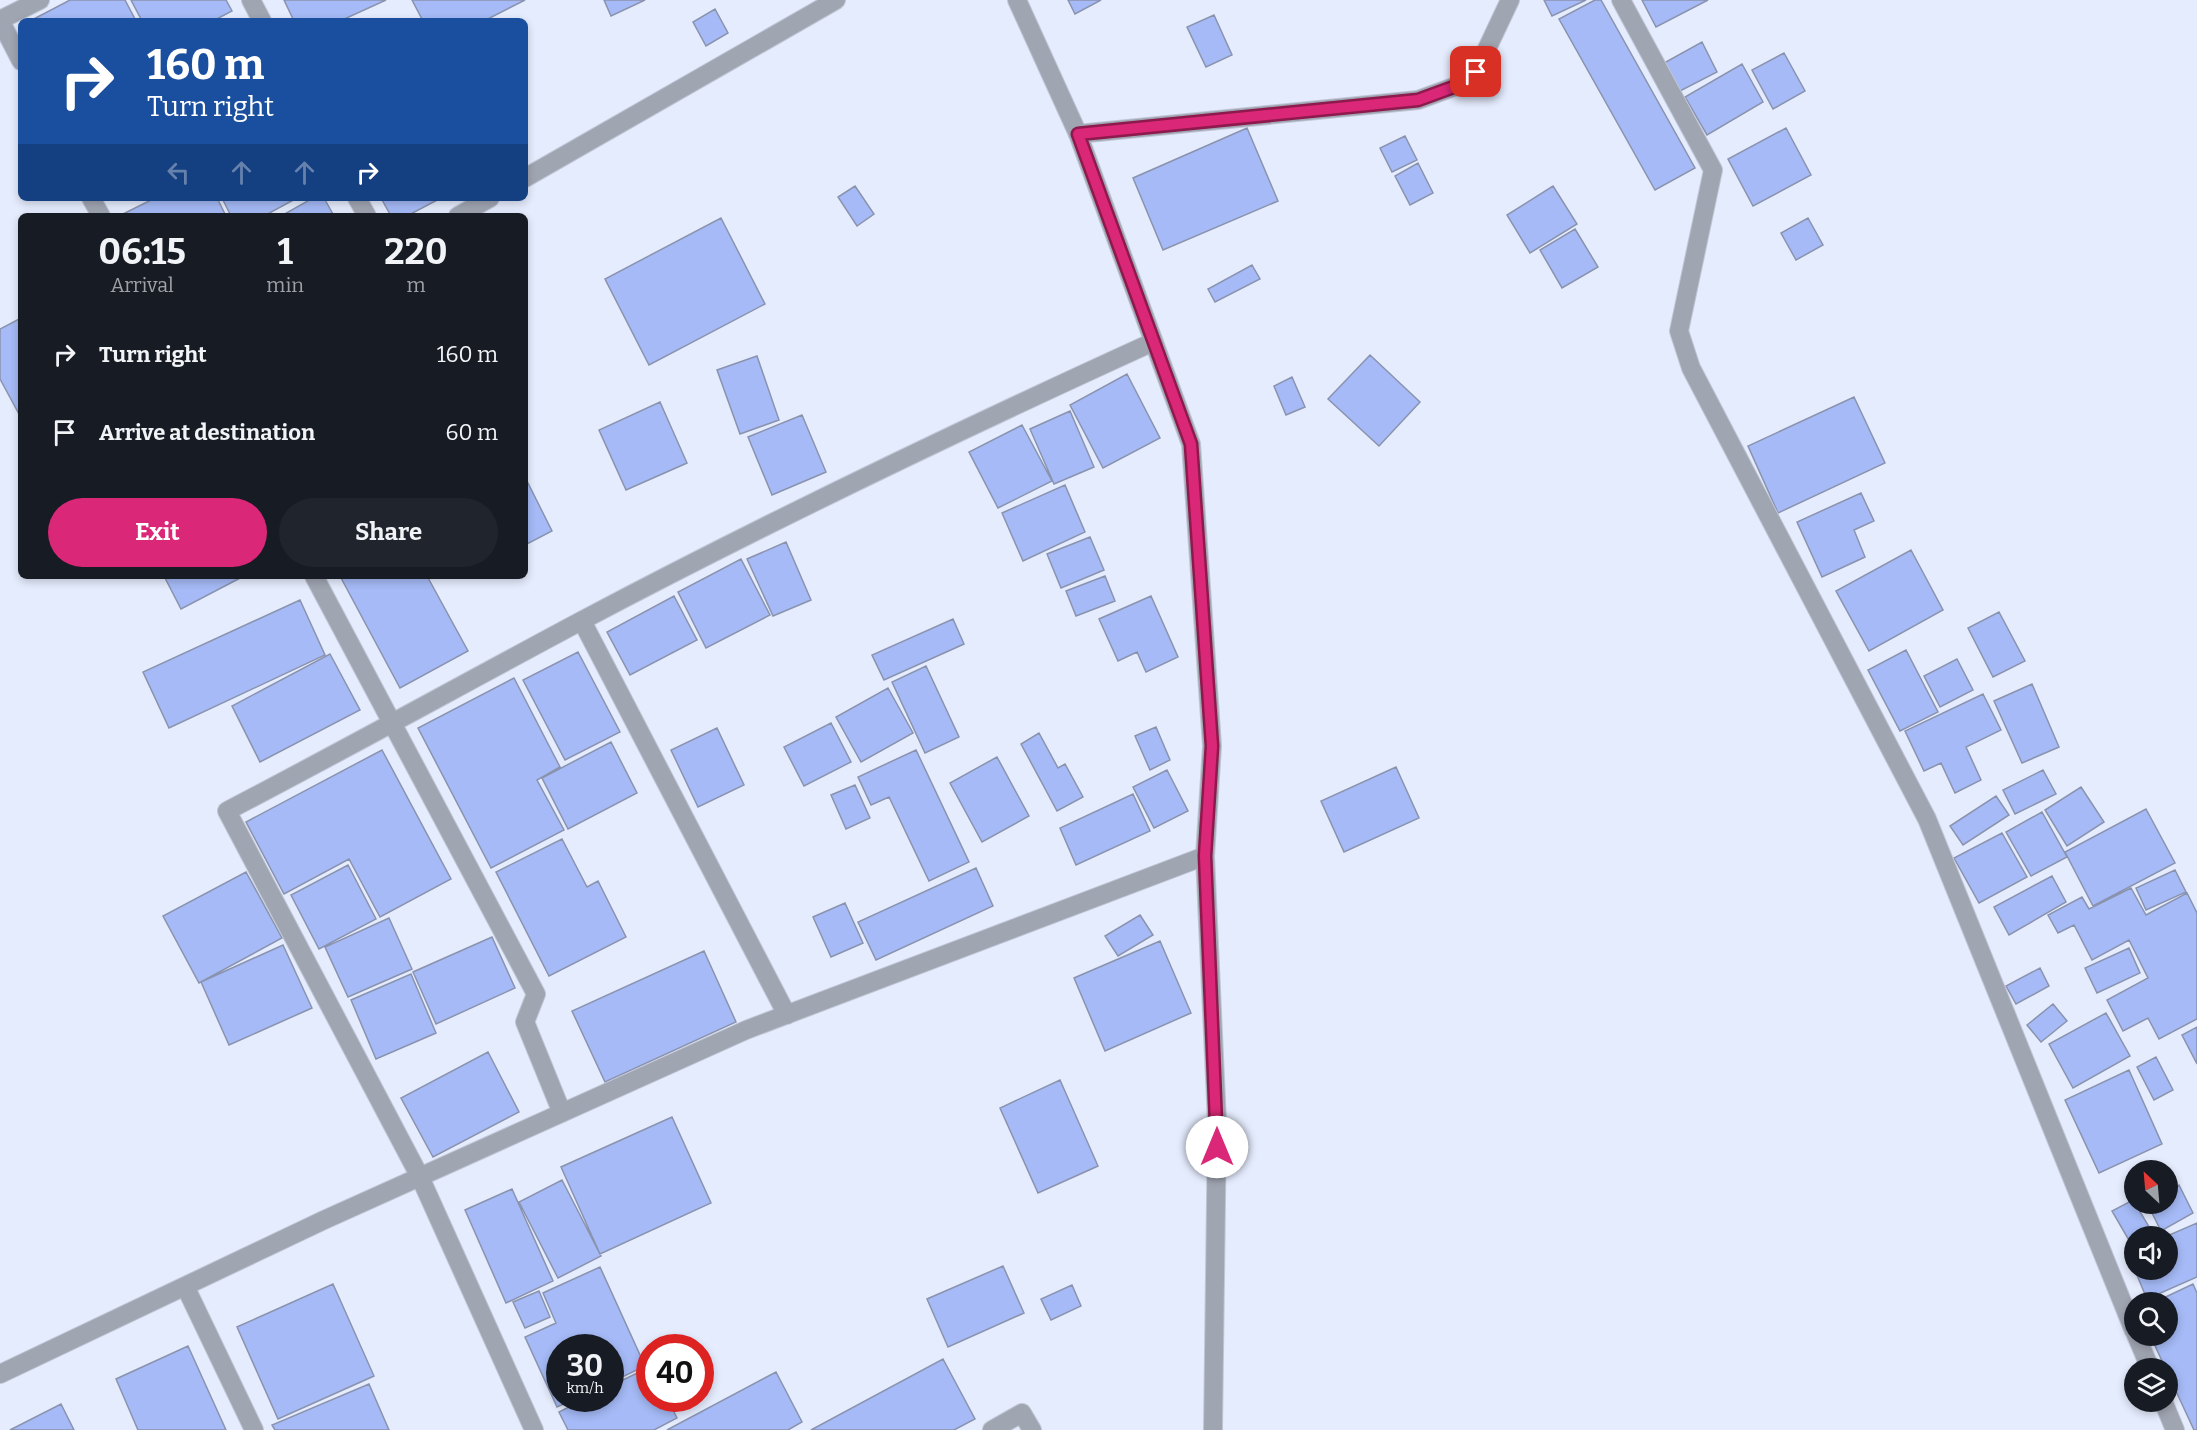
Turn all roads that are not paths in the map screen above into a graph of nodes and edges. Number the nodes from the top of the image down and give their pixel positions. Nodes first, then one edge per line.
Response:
1 (40, 0) edge
2 (251, 0) edge
3 (836, 0) edge
4 (1017, 0) edge
5 (1510, 0) edge
6 (1621, 0) edge
7 (260, 18) edge
8 (0, 20) edge
9 (18, 55) edge
10 (1078, 134) junction
11 (528, 176) edge
12 (485, 201) edge
13 (463, 213) edge
14 (1153, 342) junction
15 (316, 579) edge
16 (582, 621) junction
17 (393, 725) junction
18 (1205, 856) junction
19 (787, 1015) junction
20 (562, 1113) junction
21 (420, 1177) junction
22 (185, 1286) junction
23 (2124, 1305) edge
24 (0, 1374) edge
25 (2168, 1412) edge
26 (254, 1430) edge
27 (534, 1430) edge
28 (992, 1430) edge
29 (1032, 1430) edge
30 (1213, 1430) edge
31 (2175, 1430) edge

1 - 8 street
2 - 7 street
3 - 11 street
4 - 10 street
5 - 10 street
6 - 23 street
8 - 9 street
10 - 14 street
12 - 13 street
14 - 16 street
14 - 18 street
15 - 17 street
16 - 17 street
16 - 19 street
17 - 20 street
17 - 21 street
18 - 19 street
18 - 30 street
19 - 20 street
20 - 21 street
21 - 22 street
21 - 27 street
22 - 24 street
22 - 26 street
25 - 31 street
28 - 29 street

